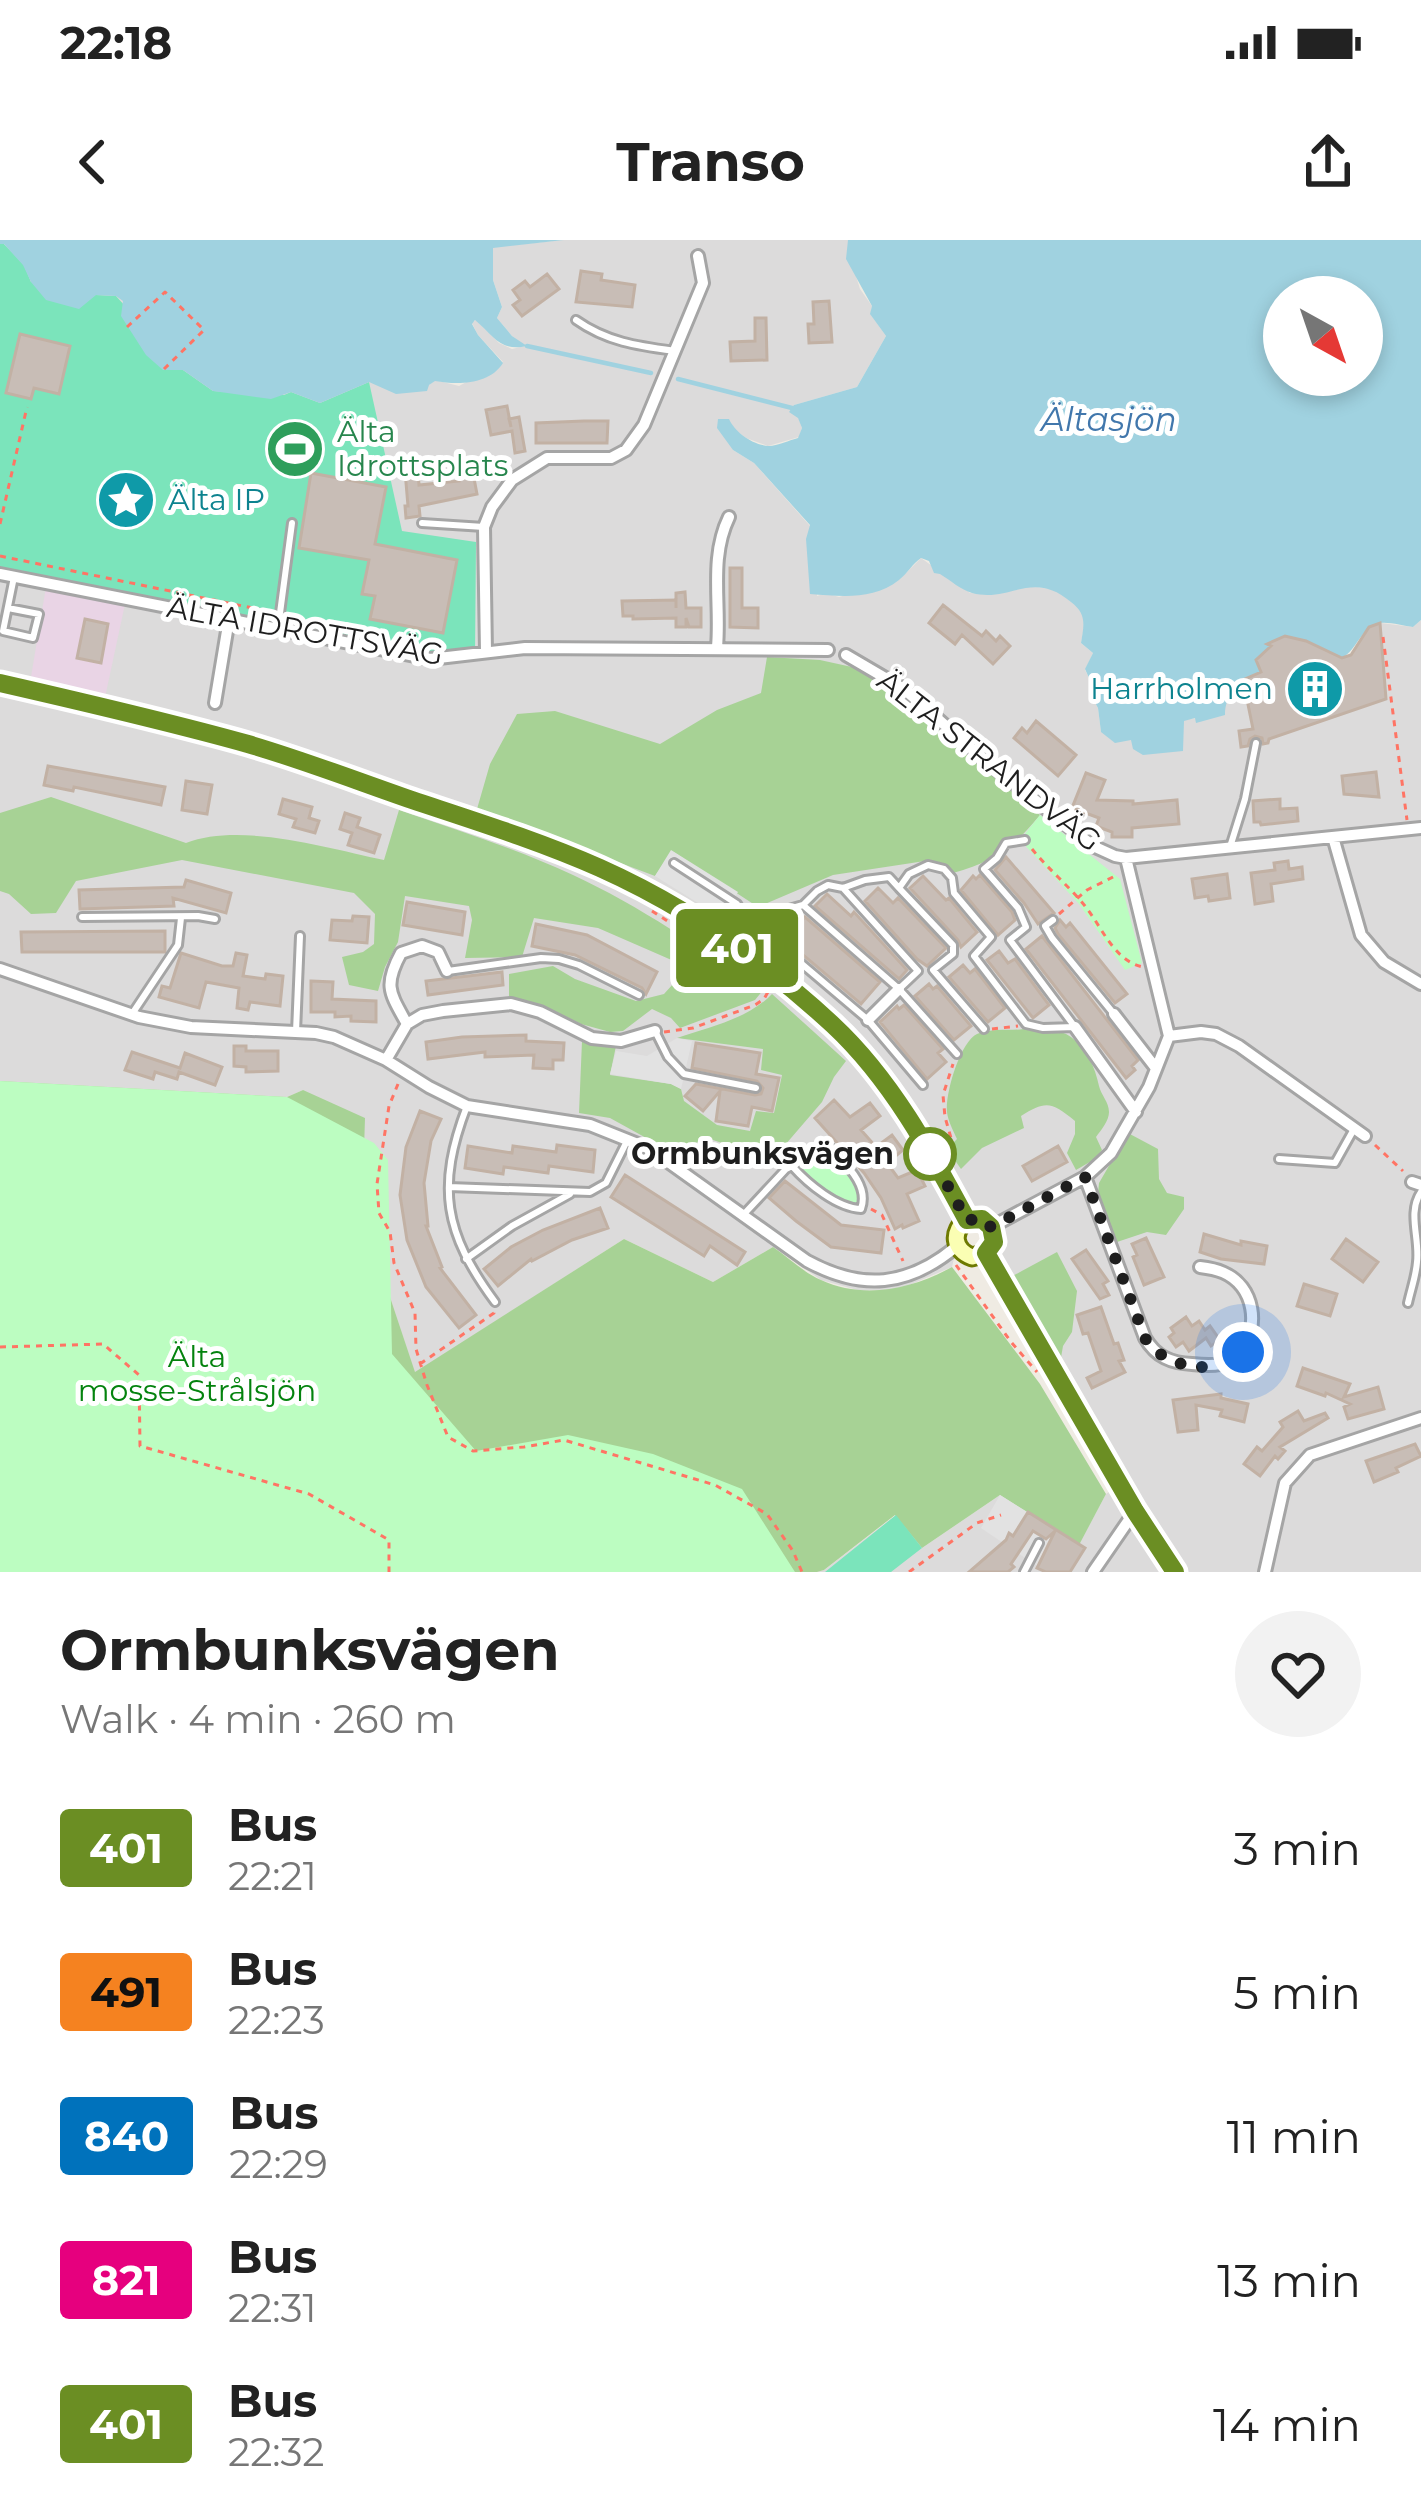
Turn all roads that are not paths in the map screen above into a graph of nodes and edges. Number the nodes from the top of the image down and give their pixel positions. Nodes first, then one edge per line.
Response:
1 (698, 256) dead end
2 (576, 320) dead end
3 (675, 351) junction
4 (729, 517) dead end
5 (292, 523) dead end
6 (422, 523) dead end
7 (484, 527) junction
8 (0, 574) edge
9 (14, 577) junction
10 (8, 608) junction
11 (229, 619) junction
12 (278, 628) junction
13 (717, 647) junction
14 (828, 650) dead end
15 (486, 652) junction
16 (846, 655) dead end
17 (0, 683) edge
18 (215, 703) dead end
19 (1256, 743) dead end
20 (1415, 829) edge
21 (1333, 837) junction
22 (1025, 840) road end
23 (1230, 847) junction
24 (1126, 858) junction
25 (674, 863) dead end
26 (899, 887) junction
27 (843, 888) junction
28 (803, 905) junction
29 (744, 915) junction
30 (764, 916) junction
31 (82, 917) dead end
32 (181, 918) junction
33 (215, 919) dead end
34 (1053, 920) road end
35 (300, 936) dead end
36 (728, 942) junction
37 (0, 969) edge
38 (447, 971) joint
39 (1421, 985) edge
40 (899, 989) junction
41 (639, 995) dead end
42 (131, 1014) junction
43 (1114, 1014) joint
44 (868, 1020) junction
45 (407, 1024) junction
46 (1075, 1027) junction
47 (984, 1029) road end
48 (655, 1031) joint
49 (296, 1032) junction
50 (1169, 1036) junction
51 (956, 1054) road end
52 (386, 1060) junction
53 (1155, 1067) junction
54 (923, 1085) dead end
55 (756, 1088) dead end
56 (467, 1106) junction
57 (1136, 1112) junction
58 (1360, 1132) joint
59 (629, 1138) junction
60 (1279, 1159) dead end
61 (792, 1166) junction
62 (1085, 1177) junction
63 (1418, 1186) edge
64 (449, 1187) junction
65 (573, 1192) junction
66 (742, 1216) junction
67 (967, 1220) junction
68 (991, 1227) junction
69 (957, 1246) junction
70 (986, 1253) junction
71 (466, 1259) junction
72 (1200, 1267) dead end
73 (494, 1302) road end
74 (1408, 1303) dead end
75 (1421, 1418) edge
76 (1135, 1511) junction
77 (1040, 1544) dead end
78 (1024, 1572) edge
79 (1093, 1572) edge
80 (1175, 1572) edge
81 (1265, 1572) edge

1 - 3 street
2 - 3 lane
3 - 7 street
4 - 13 street
5 - 12 lane
6 - 7 lane
7 - 15 street
8 - 9 street, ÄLTA IDROTTSVÄG
9 - 10 lane
9 - 11 street, ÄLTA IDROTTSVÄG
10 - 10 lane
11 - 12 street, ÄLTA IDROTTSVÄG
11 - 18 street
12 - 15 street, ÄLTA IDROTTSVÄG
13 - 14 street, ÄLTA IDROTTSVÄG
13 - 15 street, ÄLTA IDROTTSVÄG
16 - 24 street, ÄLTA STRANDVÄG
17 - 36 main road
19 - 23 lane
20 - 21 street, ÄLTA STRANDVÄG
21 - 23 street, ÄLTA STRANDVÄG
21 - 39 street
22 - 46 lane
23 - 24 street, ÄLTA STRANDVÄG
24 - 50 street
25 - 29 lane
26 - 27 lane
26 - 46 lane
26 - 47 lane
27 - 28 lane
27 - 40 lane
28 - 30 lane
28 - 40 lane
29 - 30 lane
29 - 36 lane
30 - 44 lane
31 - 32 lane
32 - 33 lane
32 - 42 lane
34 - 43 lane
35 - 49 lane
36 - 67 main road
37 - 42 street
38 - 41 lane
38 - 45 street
40 - 44 street
40 - 51 lane
42 - 49 street
43 - 53 street
44 - 54 lane
45 - 48 street
45 - 52 street
46 - 57 street
48 - 55 lane
49 - 52 street
50 - 53 street
50 - 58 street
52 - 56 street
53 - 57 street
56 - 59 street
56 - 64 lane
57 - 62 street
58 - 60 lane
59 - 65 lane
59 - 66 street
61 - 61 lane
61 - 66 lane
62 - 68 street
62 - 72 street
63 - 74 lane
64 - 65 lane
64 - 71 lane
65 - 71 lane
66 - 69 street
67 - 68 main road
67 - 69 main road
68 - 70 main road
69 - 70 main road
70 - 76 main road
71 - 73 lane
75 - 81 street
76 - 79 street
76 - 80 main road
77 - 78 lane

